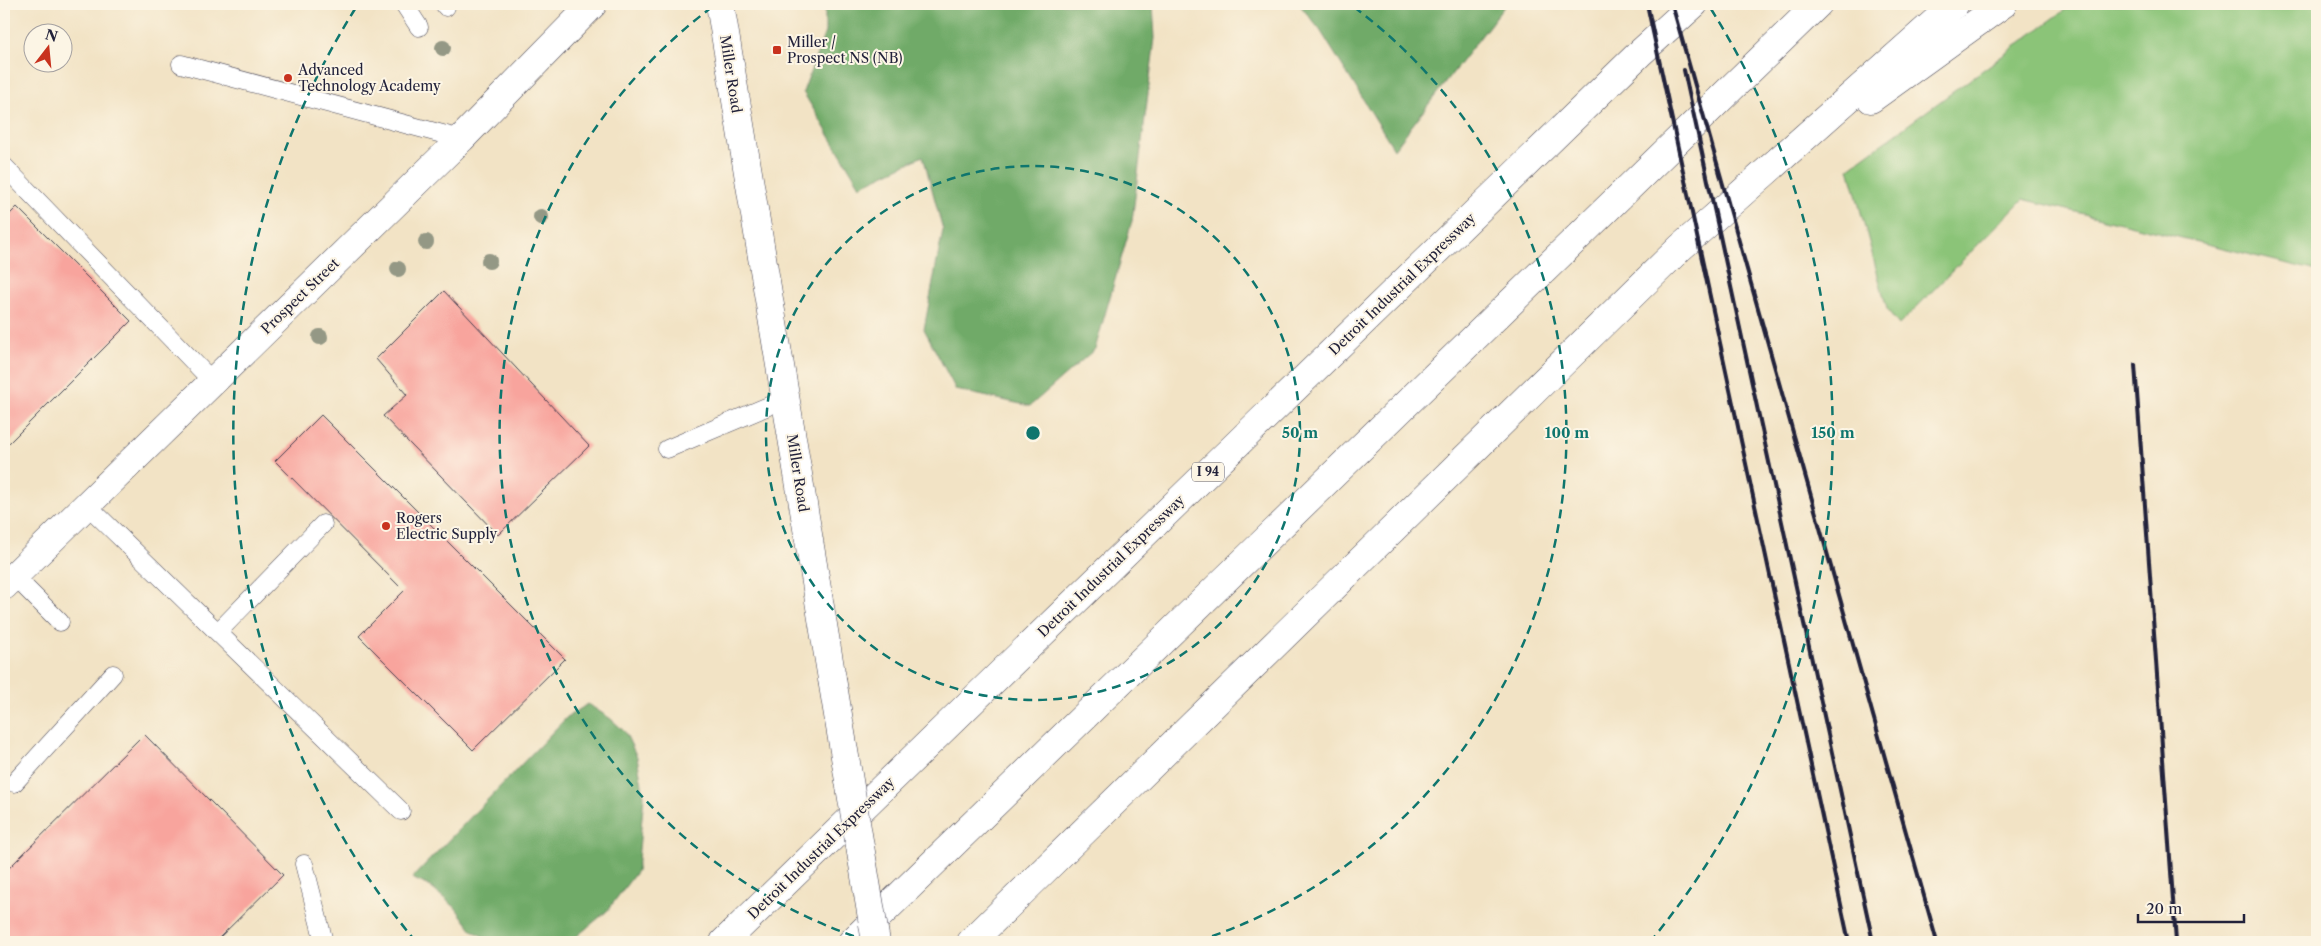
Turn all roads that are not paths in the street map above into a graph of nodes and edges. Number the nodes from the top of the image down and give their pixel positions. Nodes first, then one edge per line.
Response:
1 (404, 4) edge
2 (593, 4) edge
3 (720, 4) edge
4 (1694, 4) edge
5 (1818, 4) edge
6 (1955, 4) edge
7 (2003, 4) edge
8 (419, 27) dead end
9 (182, 64) dead end
10 (461, 138) junction
11 (4, 166) edge
12 (1744, 190) junction
13 (212, 382) junction
14 (785, 399) junction
15 (667, 449) dead end
16 (87, 505) junction
17 (324, 524) dead end
18 (9, 581) edge
19 (60, 622) dead end
20 (218, 632) junction
21 (113, 674) dead end
22 (14, 783) dead end
23 (401, 811) dead end
24 (304, 864) dead end
25 (324, 942) edge
26 (724, 942) edge
27 (852, 942) edge
28 (876, 942) edge
29 (971, 942) edge

1 - 8 lane
2 - 10 main road, Prospect Street
3 - 14 main road, Miller Road
4 - 26 main road, Detroit Industrial Expressway / I 94
5 - 27 main road
6 - 12 main road
7 - 12 main road
9 - 10 lane
10 - 13 main road, Prospect Street
11 - 13 lane
12 - 29 main road
13 - 16 main road, Prospect Street
14 - 15 lane
14 - 28 main road, Miller Road, bridge
16 - 18 main road, Prospect Street
16 - 20 lane
17 - 20 lane
18 - 19 lane
20 - 23 lane
21 - 22 lane
24 - 25 lane

